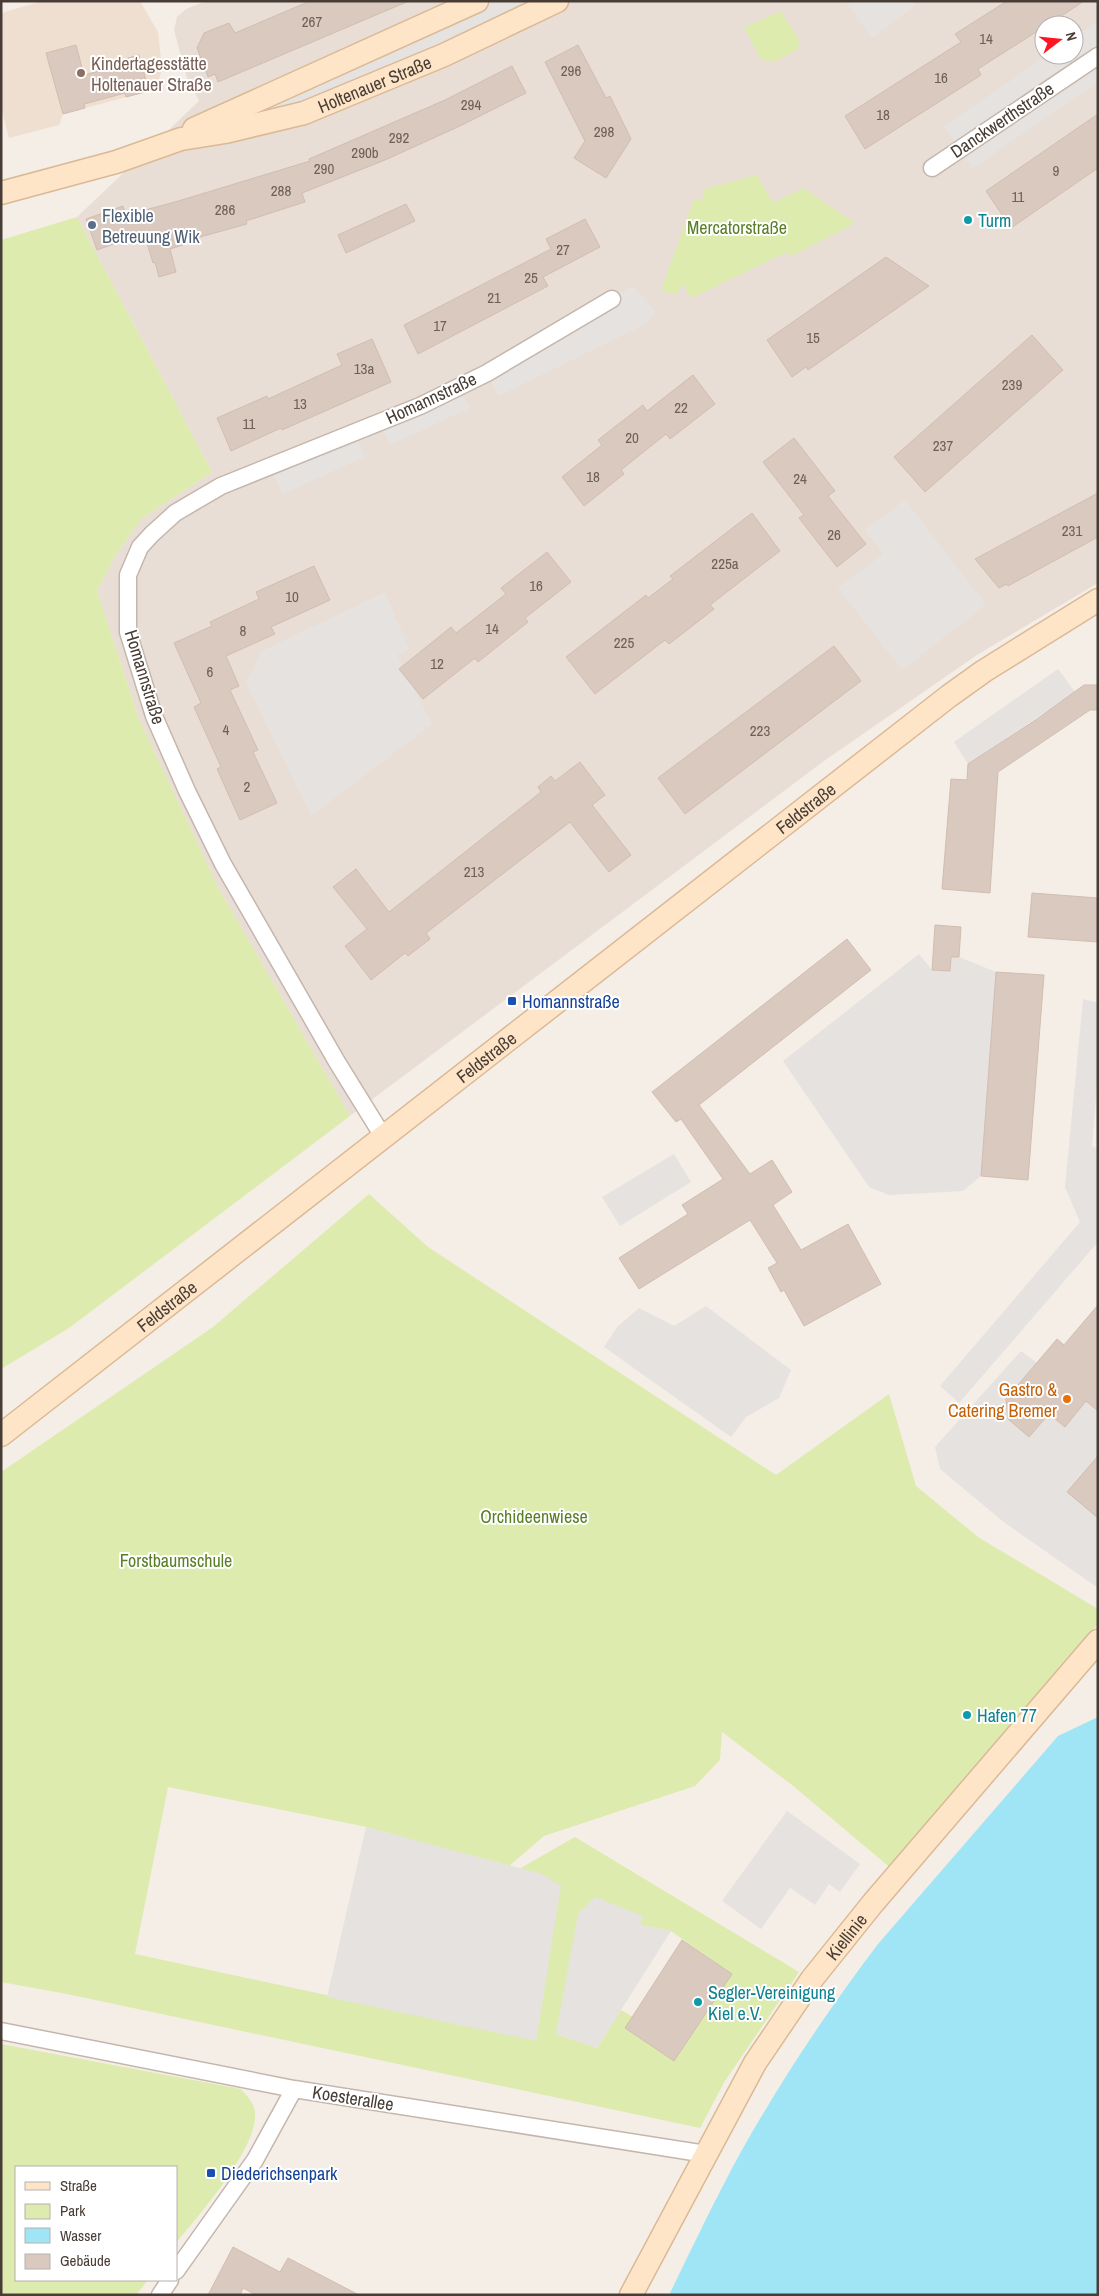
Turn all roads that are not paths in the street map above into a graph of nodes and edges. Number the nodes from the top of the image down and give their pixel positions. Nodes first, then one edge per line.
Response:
1 (477, 1) edge
2 (557, 1) edge
3 (1098, 56) edge
4 (181, 140) junction
5 (932, 168) dead end
6 (1, 193) edge
7 (612, 299) dead end
8 (1098, 600) edge
9 (384, 1138) junction
10 (1, 1435) edge
11 (1098, 1641) edge
12 (1, 2031) edge
13 (294, 2089) junction
14 (706, 2154) junction
15 (178, 2268) edge
16 (169, 2281) edge
17 (160, 2295) edge
18 (631, 2295) edge

1 - 4 street, Holtenauer Straße
2 - 4 street, Holtenauer Straße
3 - 5 street, Danckwerthstraße
4 - 6 street, Holtenauer Straße
7 - 9 street, Homannstraße
8 - 9 street, Feldstraße
9 - 10 street, Feldstraße
11 - 14 street, Kiellinie
12 - 13 street, Koesterallee
13 - 14 street, Koesterallee
13 - 15 street
14 - 18 street, Kiellinie
16 - 17 street

